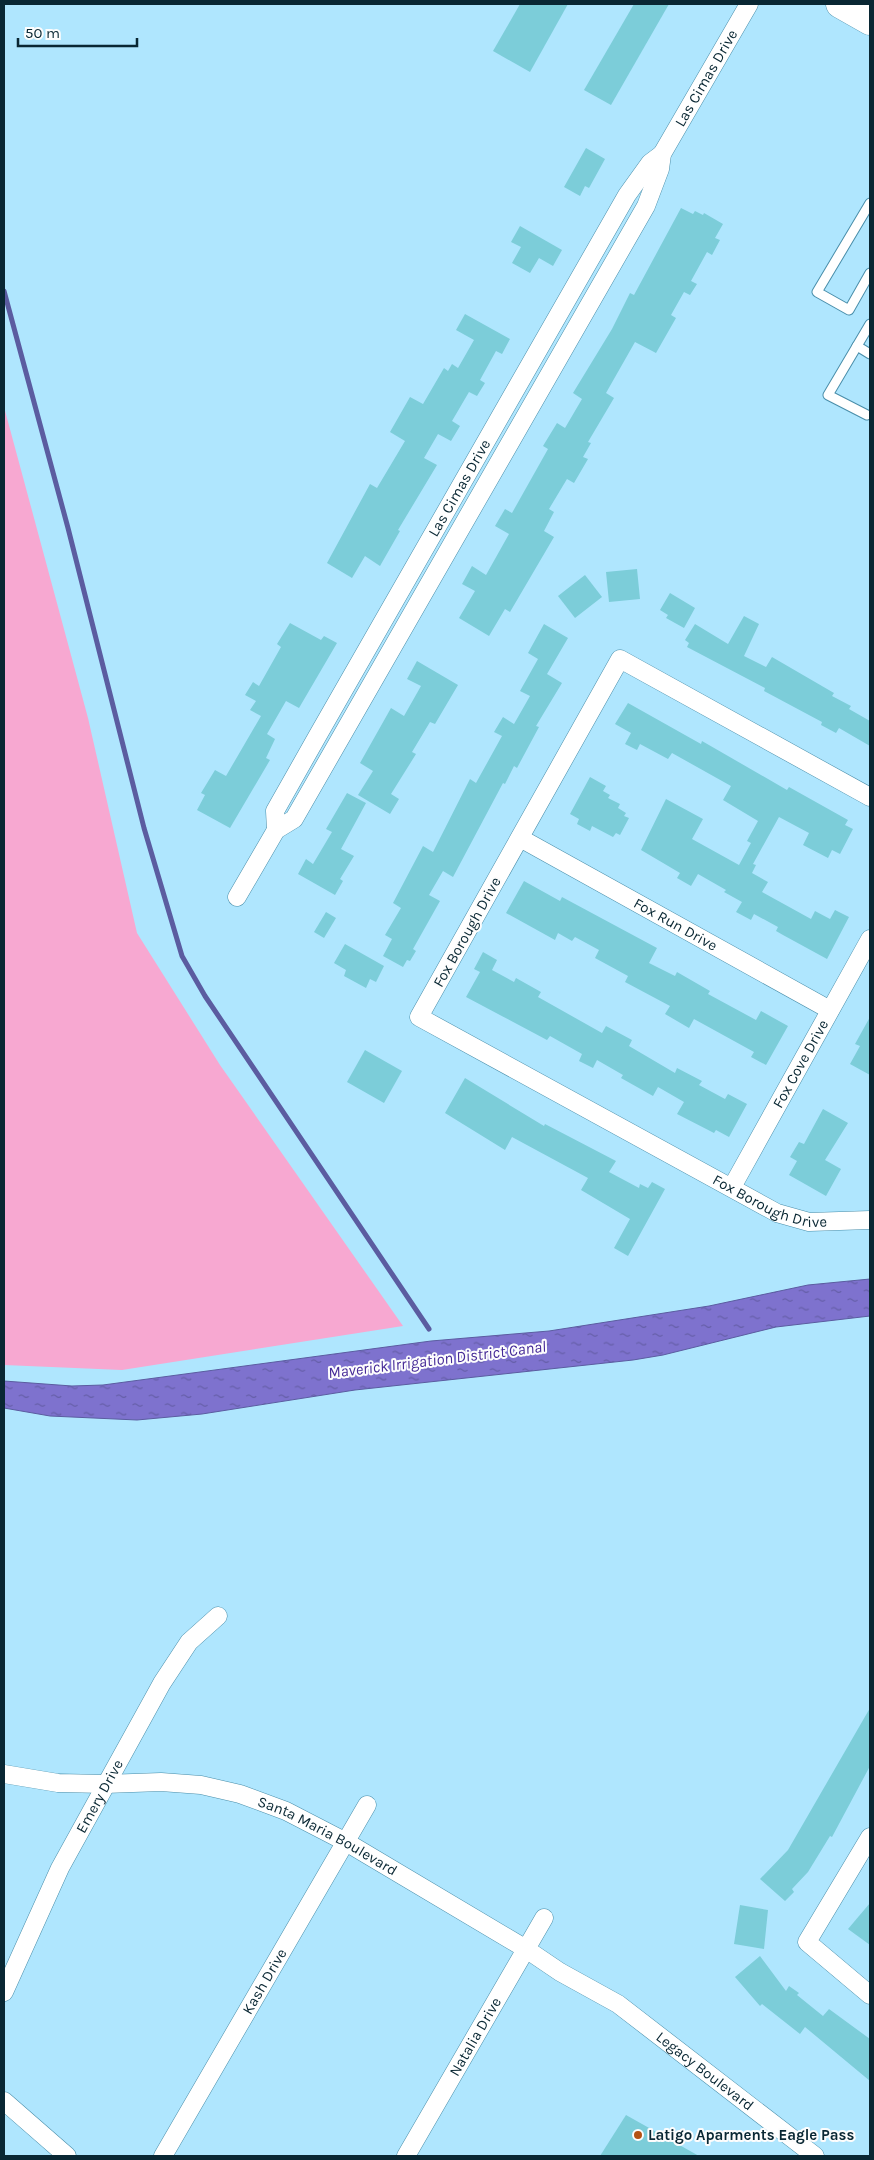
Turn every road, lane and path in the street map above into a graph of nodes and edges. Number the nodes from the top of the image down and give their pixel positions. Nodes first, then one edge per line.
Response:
1 (749, 4) edge
2 (840, 4) edge
3 (870, 21) edge
4 (662, 154) junction
5 (623, 203) junction
6 (870, 203) edge
7 (642, 214) junction
8 (602, 239) junction
9 (621, 249) junction
10 (870, 273) edge
11 (574, 289) junction
12 (592, 300) junction
13 (870, 324) edge
14 (551, 329) junction
15 (569, 340) junction
16 (857, 346) junction
17 (870, 354) edge
18 (526, 374) junction
19 (544, 384) junction
20 (867, 415) dead end
21 (500, 417) junction
22 (518, 428) junction
23 (474, 463) junction
24 (492, 473) junction
25 (442, 519) junction
26 (460, 530) junction
27 (400, 592) junction
28 (418, 602) junction
29 (361, 660) junction
30 (379, 671) junction
31 (318, 735) junction
32 (336, 745) junction
33 (870, 797) edge
34 (276, 830) junction
35 (520, 838) junction
36 (238, 897) dead end
37 (870, 939) edge
38 (830, 1010) junction
39 (732, 1188) junction
40 (870, 1220) edge
41 (218, 1616) dead end
42 (4, 1774) edge
43 (105, 1784) junction
44 (367, 1806) dead end
45 (870, 1837) edge
46 (346, 1842) junction
47 (544, 1918) dead end
48 (526, 1949) junction
49 (4, 1992) edge
50 (870, 1995) edge
51 (618, 2004) joint
52 (4, 2101) edge
53 (67, 2156) edge
54 (163, 2156) edge
55 (406, 2156) edge
56 (815, 2156) edge

1 - 4 street, Las Cimas Drive
2 - 3 highway
4 - 5 street, Las Cimas Drive
4 - 7 street, Las Cimas Drive
5 - 7 street
5 - 8 street, Las Cimas Drive
6 - 10 lane
7 - 9 street, Las Cimas Drive
8 - 9 street
8 - 11 street, Las Cimas Drive
9 - 12 street, Las Cimas Drive
11 - 12 street
11 - 14 street, Las Cimas Drive
12 - 15 street, Las Cimas Drive
13 - 16 lane
14 - 15 street
14 - 18 street, Las Cimas Drive
15 - 19 street, Las Cimas Drive
16 - 17 lane
16 - 20 lane
18 - 19 street
18 - 21 street, Las Cimas Drive
19 - 22 street, Las Cimas Drive
21 - 22 street
21 - 23 street, Las Cimas Drive
22 - 24 street, Las Cimas Drive
23 - 24 street
23 - 25 street, Las Cimas Drive
24 - 26 street, Las Cimas Drive
25 - 26 street
25 - 27 street, Las Cimas Drive
26 - 28 street, Las Cimas Drive
27 - 28 street
27 - 29 street, Las Cimas Drive
28 - 30 street, Las Cimas Drive
29 - 30 street
29 - 31 street, Las Cimas Drive
30 - 32 street, Las Cimas Drive
31 - 32 street
31 - 34 street, Las Cimas Drive
32 - 34 street, Las Cimas Drive
33 - 35 street, Fox Borough Drive
34 - 36 street, Las Cimas Drive
35 - 38 street, Fox Run Drive
35 - 39 street, Fox Borough Drive
37 - 38 street, Fox Cove Drive
38 - 39 street, Fox Cove Drive
39 - 40 street, Fox Borough Drive
41 - 43 street, Emery Drive
42 - 43 street, Santa Maria Boulevard
43 - 46 street, Santa Maria Boulevard
43 - 49 street, Emery Drive
44 - 46 street, Kash Drive
45 - 50 street
46 - 48 street, Santa Maria Boulevard
46 - 54 street, Kash Drive
47 - 48 street, Natalia Drive
48 - 51 street, Santa Maria Boulevard
48 - 55 street, Natalia Drive
51 - 56 street, Legacy Boulevard
52 - 53 street

